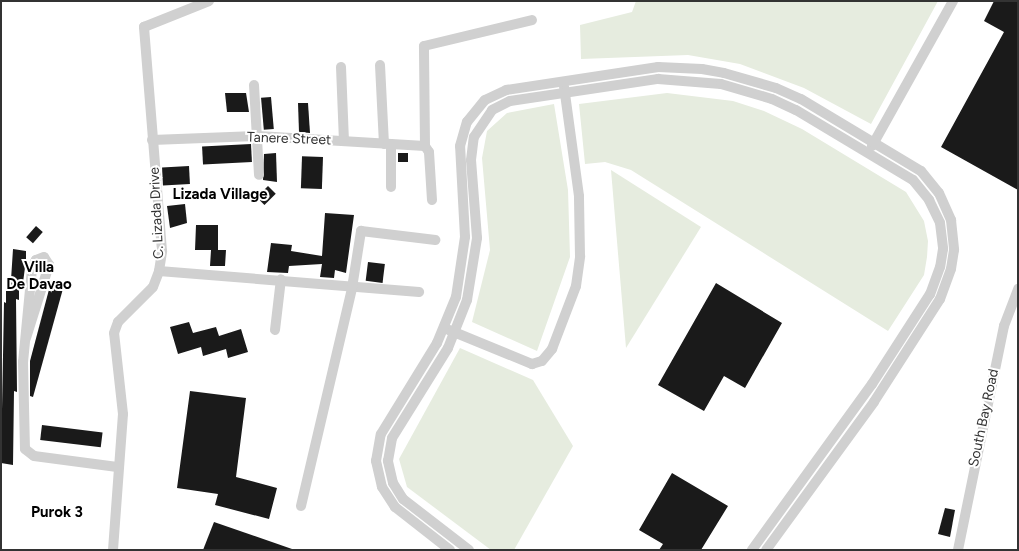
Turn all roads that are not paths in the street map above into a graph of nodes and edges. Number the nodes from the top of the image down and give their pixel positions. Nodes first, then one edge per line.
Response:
1 (209, 1) edge
2 (953, 1) edge
3 (532, 20) dead end
4 (380, 65) dead end
5 (341, 67) dead end
6 (563, 81) junction
7 (254, 86) dead end
8 (564, 92) junction
9 (258, 136) junction
10 (152, 140) junction
11 (344, 141) junction
12 (875, 142) junction
13 (387, 144) junction
14 (425, 146) junction
15 (869, 152) junction
16 (259, 175) dead end
17 (391, 188) dead end
18 (432, 200) dead end
19 (435, 240) dead end
20 (159, 271) junction
21 (281, 280) junction
22 (352, 288) junction
23 (1018, 289) edge
24 (419, 292) dead end
25 (445, 328) junction
26 (275, 330) dead end
27 (455, 332) junction
28 (26, 338) junction
29 (426, 361) junction
30 (436, 368) junction
31 (117, 467) junction
32 (301, 506) dead end
33 (113, 550) edge
34 (450, 550) edge
35 (469, 550) edge
36 (752, 550) edge
37 (766, 550) edge
38 (958, 550) edge

1 - 10 street, C. Lizada Drive
2 - 12 street
3 - 14 street
4 - 13 street
5 - 11 street
6 - 8 street
6 - 12 street
6 - 25 street
7 - 9 street
8 - 15 street
8 - 27 street
8 - 27 street
9 - 10 street, Tanere Street
9 - 11 street, Tanere Street
9 - 16 street
10 - 20 street, C. Lizada Drive
11 - 13 street, Tanere Street
12 - 15 street
12 - 37 street
13 - 14 street, Tanere Street
13 - 17 street
14 - 18 street
15 - 36 street
19 - 22 street
20 - 21 street
20 - 31 street, C. Lizada Drive
21 - 22 street
21 - 26 street
22 - 24 street
22 - 32 street
23 - 38 street, South Bay Road
25 - 27 street
25 - 29 street
27 - 30 street
28 - 28 street
28 - 31 street
29 - 30 street
29 - 34 street
30 - 35 street
31 - 33 street, C. Lizada Drive

